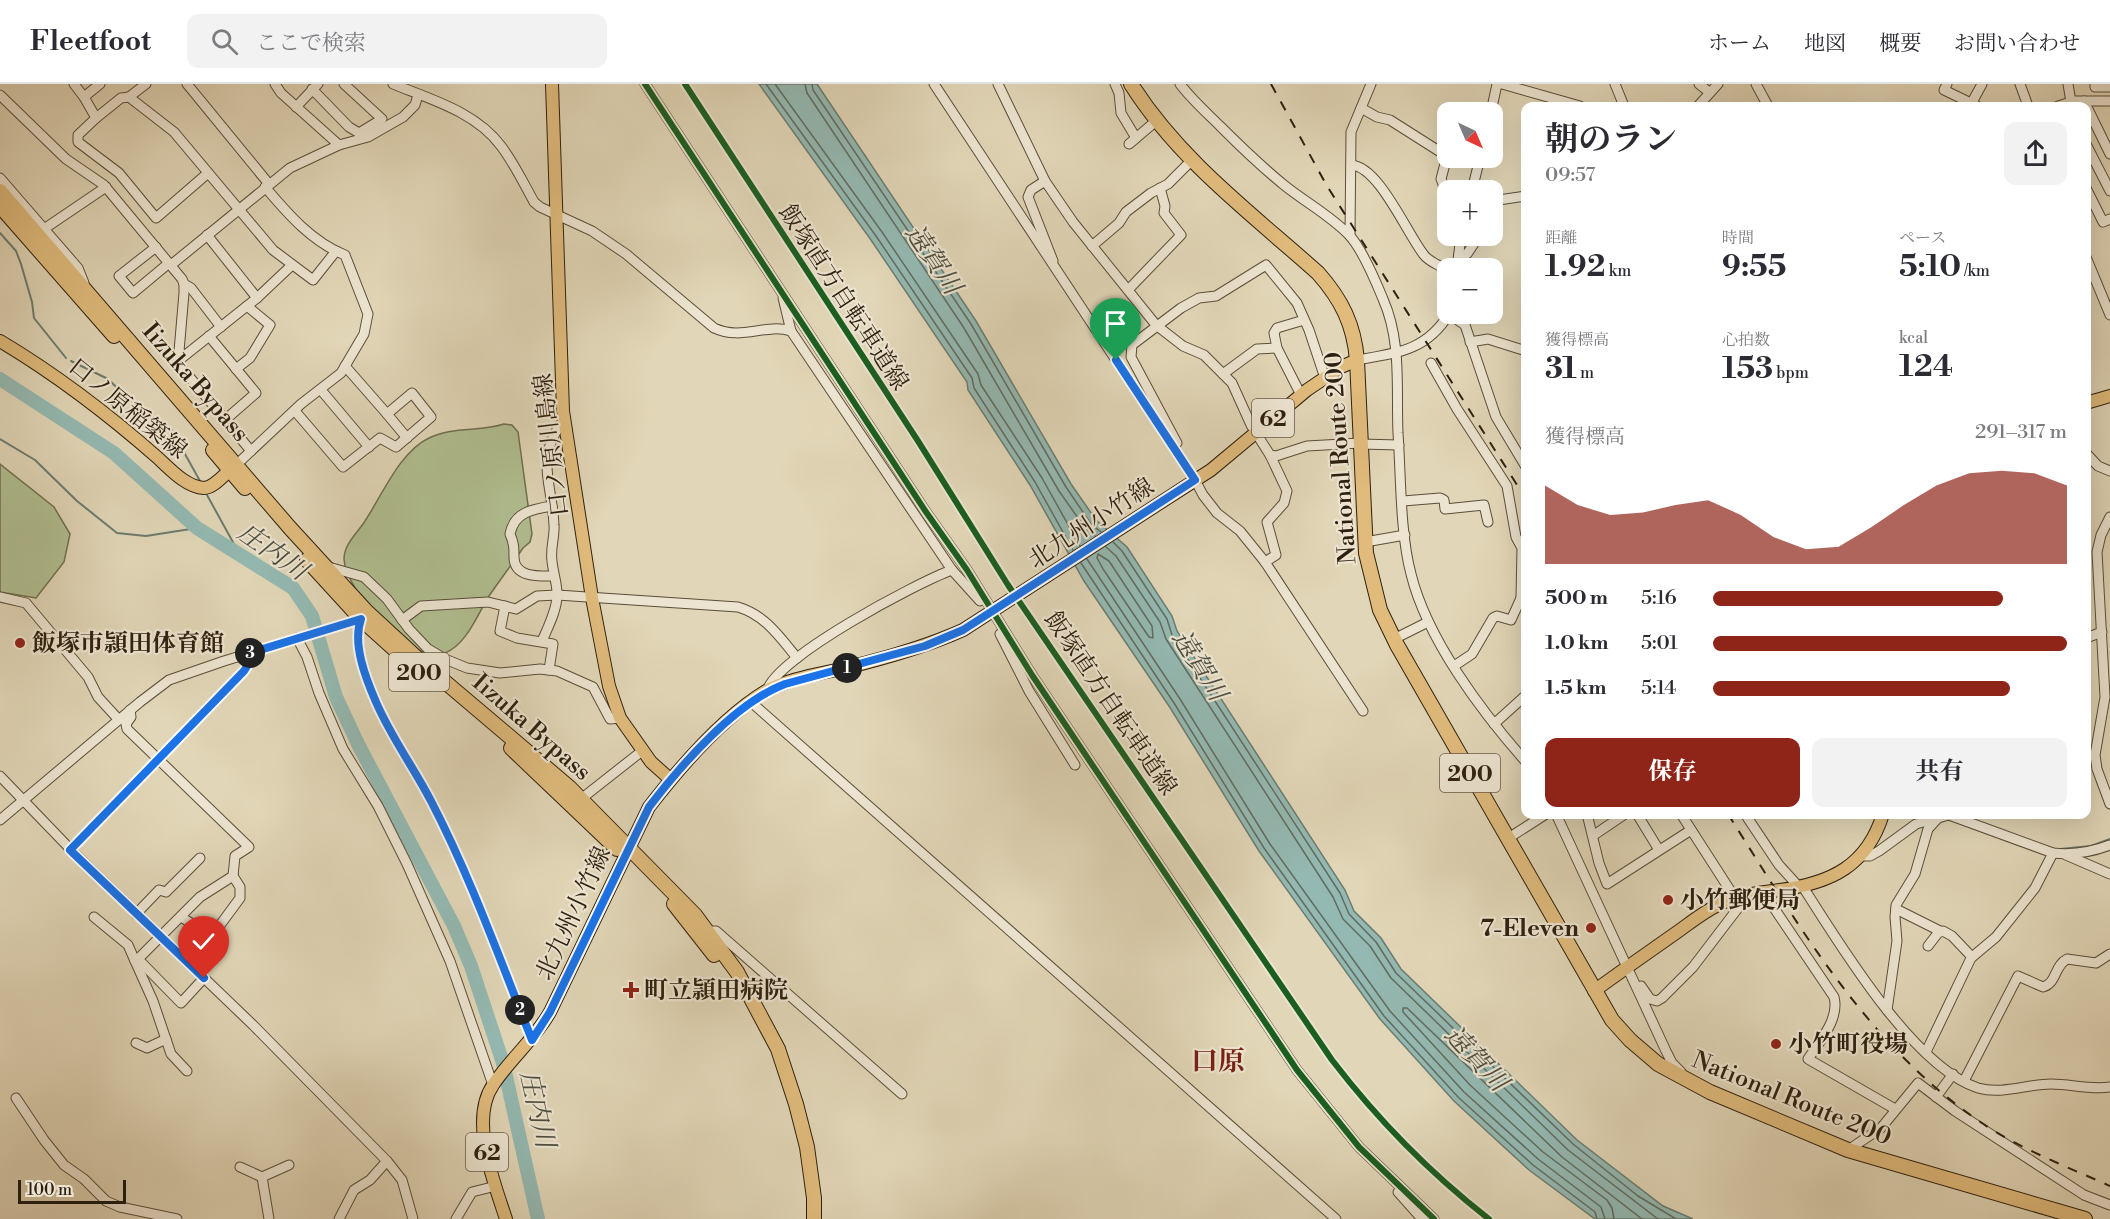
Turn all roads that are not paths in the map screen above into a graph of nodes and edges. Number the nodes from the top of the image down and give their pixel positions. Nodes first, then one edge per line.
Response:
1 (88, 84) edge
2 (100, 84) edge
3 (146, 84) edge
4 (187, 84) edge
5 (275, 84) edge
6 (344, 84) edge
7 (393, 84) edge
8 (552, 84) edge
9 (645, 84) edge
10 (934, 84) edge
11 (998, 84) edge
12 (1115, 84) edge
13 (1131, 84) edge
14 (1371, 84) edge
15 (1497, 84) edge
16 (1502, 84) edge
17 (1616, 84) edge
18 (1699, 84) edge
19 (1718, 84) edge
20 (1756, 84) edge
21 (1947, 84) edge
22 (1982, 84) edge
23 (2020, 84) edge
24 (2068, 84) edge
25 (2095, 84) edge
26 (315, 86) edge
27 (1184, 86) edge
28 (2110, 87) edge
29 (79, 91) edge
30 (1710, 92) junction
31 (0, 95) edge
32 (418, 95) junction
33 (129, 97) junction
34 (2110, 99) edge
35 (2084, 101) joint
36 (1493, 102) edge
37 (1556, 102) edge
38 (1623, 102) edge
39 (1701, 102) edge
40 (1766, 102) edge
41 (1966, 102) edge
42 (1975, 102) edge
43 (2027, 102) edge
44 (2071, 102) joint
45 (296, 107) junction
46 (1360, 108) junction
47 (2091, 115) edge
48 (96, 118) junction
49 (385, 122) junction
50 (1156, 122) junction
51 (2102, 136) junction
52 (2091, 142) edge
53 (339, 145) junction
54 (2091, 154) edge
55 (2110, 154) edge
56 (1191, 161) junction
57 (1351, 165) junction
58 (208, 173) junction
59 (0, 178) edge
60 (1440, 180) edge
61 (1045, 181) junction
62 (267, 185) junction
63 (106, 187) junction
64 (1160, 188) junction
65 (0, 191) edge
66 (2110, 191) edge
67 (1521, 197) edge
68 (2091, 198) edge
69 (1503, 199) edge
70 (0, 206) edge
71 (238, 209) junction
72 (557, 216) junction
73 (2110, 219) edge
74 (41, 231) junction
75 (207, 235) junction
76 (1350, 236) junction
77 (1092, 246) junction
78 (1460, 246) edge
79 (1472, 246) edge
80 (156, 247) junction
81 (341, 253) junction
82 (1459, 255) junction
83 (1459, 258) edge
84 (170, 264) junction
85 (292, 265) junction
86 (1437, 265) edge
87 (1055, 270) junction
88 (2091, 277) edge
89 (184, 284) junction
90 (1128, 290) junction
91 (782, 293) junction
92 (257, 298) junction
93 (248, 306) junction
94 (2110, 315) edge
95 (1304, 320) junction
96 (1440, 324) edge
97 (1463, 324) edge
98 (1156, 325) junction
99 (221, 327) junction
100 (791, 331) junction
101 (209, 336) junction
102 (0, 341) edge
103 (1470, 342) junction
104 (1277, 348) junction
105 (1521, 349) edge
106 (1398, 353) junction
107 (1357, 360) junction
108 (178, 361) junction
109 (1431, 363) dead end
110 (345, 366) junction
111 (236, 369) junction
112 (1223, 374) junction
113 (1325, 378) junction
114 (321, 390) junction
115 (1301, 395) junction
116 (2110, 396) edge
117 (2091, 402) edge
118 (295, 411) junction
119 (387, 414) junction
120 (564, 419) junction
121 (225, 420) junction
122 (1256, 433) junction
123 (407, 438) junction
124 (1360, 443) junction
125 (1399, 445) junction
126 (369, 447) junction
127 (251, 451) junction
128 (1270, 455) junction
129 (2091, 458) edge
130 (1521, 459) edge
131 (233, 467) junction
132 (2110, 471) edge
133 (1193, 479) junction
134 (1403, 501) junction
135 (552, 506) junction
136 (2110, 517) edge
137 (1488, 522) dead end
138 (1406, 535) junction
139 (1365, 542) junction
140 (1521, 546) edge
141 (1265, 562) junction
142 (325, 566) junction
143 (952, 570) junction
144 (554, 576) junction
145 (557, 595) junction
146 (0, 597) edge
147 (592, 598) junction
148 (1521, 602) edge
149 (505, 606) junction
150 (995, 614) junction
151 (364, 616) junction
152 (402, 620) junction
153 (1428, 622) junction
154 (2102, 632) junction
155 (2091, 636) edge
156 (298, 638) junction
157 (1394, 639) junction
158 (542, 641) junction
159 (250, 653) junction
160 (797, 658) junction
161 (1454, 666) junction
162 (549, 670) junction
163 (767, 690) junction
164 (1521, 699) edge
165 (751, 702) junction
166 (130, 710) junction
167 (1363, 711) dead end
168 (620, 718) junction
169 (119, 720) junction
170 (1494, 724) junction
171 (642, 751) junction
172 (2091, 751) edge
173 (1521, 756) edge
174 (159, 759) junction
175 (1075, 765) dead end
176 (0, 776) edge
177 (670, 779) junction
178 (580, 798) junction
179 (23, 802) junction
180 (2110, 804) edge
181 (1538, 819) edge
182 (1558, 819) edge
183 (1589, 819) edge
184 (1618, 819) edge
185 (1640, 819) edge
186 (1684, 819) edge
187 (1748, 819) edge
188 (1881, 819) edge
189 (1929, 819) edge
190 (1936, 819) edge
191 (1963, 819) edge
192 (0, 820) edge
193 (1691, 830) junction
194 (1594, 835) junction
195 (1507, 839) junction
196 (2110, 845) edge
197 (70, 850) junction
198 (1659, 850) junction
199 (626, 851) junction
200 (2052, 853) junction
201 (2066, 855) junction
202 (1862, 856) junction
203 (200, 858) dead end
204 (2110, 874) edge
205 (233, 876) junction
206 (1801, 887) junction
207 (1760, 892) junction
208 (1748, 895) junction
209 (1735, 898) junction
210 (1896, 909) junction
211 (136, 914) junction
212 (94, 917) dead end
213 (181, 917) junction
214 (1940, 931) junction
215 (708, 932) junction
216 (160, 938) junction
217 (1928, 946) dead end
218 (2110, 954) edge
219 (1972, 957) junction
220 (136, 960) junction
221 (1628, 967) junction
222 (204, 978) junction
223 (1594, 991) junction
224 (1887, 1010) junction
225 (166, 1039) junction
226 (136, 1043) dead end
227 (530, 1043) junction
228 (1926, 1052) junction
229 (187, 1071) dead end
230 (1953, 1074) junction
231 (1964, 1081) junction
232 (1694, 1084) junction
233 (493, 1085) junction
234 (2110, 1087) edge
235 (902, 1094) dead end
236 (1936, 1097) junction
237 (16, 1098) dead end
238 (1895, 1109) junction
239 (1848, 1150) junction
240 (387, 1161) junction
241 (289, 1165) dead end
242 (240, 1167) dead end
243 (262, 1177) junction
244 (1389, 1178) junction
245 (496, 1186) junction
246 (2110, 1205) edge
247 (177, 1219) edge
248 (268, 1219) edge
249 (339, 1219) edge
250 (413, 1219) edge
251 (456, 1219) edge
252 (506, 1219) edge
253 (806, 1219) edge
254 (814, 1219) edge
255 (1336, 1219) edge
256 (1422, 1219) edge
257 (1434, 1219) edge
258 (2085, 1219) edge

1 - 29 street
2 - 29 street
3 - 33 street
4 - 62 street
5 - 45 street
6 - 49 street
7 - 32 street
8 - 72 main road, 口ノ原川島線
9 - 91 street
10 - 87 street
11 - 61 street
12 - 50 street
13 - 50 highway, National Route 200 / 200
14 - 46 street
15 - 36 street
16 - 37 street
17 - 38 street
18 - 30 street
19 - 30 street
20 - 40 street
21 - 41 street
22 - 42 street
23 - 43 street
24 - 44 street
25 - 28 street
26 - 45 street
26 - 49 street
27 - 76 street
29 - 48 street
30 - 39 street
31 - 63 street
32 - 49 street
32 - 72 street
33 - 48 street
33 - 58 street
34 - 35 street
35 - 44 street
45 - 53 street
46 - 57 street
46 - 60 street
47 - 51 street
48 - 58 street
49 - 53 street
50 - 56 highway, National Route 200 / 200
51 - 52 street
51 - 55 street
53 - 62 street
54 - 66 street
56 - 64 street
56 - 107 highway, National Route 200 / 200
57 - 76 street
57 - 86 street
58 - 71 street
59 - 74 street
61 - 77 street
61 - 87 street
62 - 71 street
62 - 81 street
63 - 74 street
63 - 80 street
64 - 77 street
64 - 90 street
65 - 74 highway, Iizuka Bypass / 200
67 - 69 street
68 - 73 street
70 - 131 highway, 200
71 - 75 street
71 - 85 street
72 - 100 street
72 - 120 main road, 口ノ原川島線
74 - 131 highway, Iizuka Bypass / 200
75 - 84 street
75 - 92 street
76 - 106 street
77 - 90 street
78 - 82 street
79 - 82 street
80 - 84 street
80 - 84 street
81 - 85 street
81 - 110 street
82 - 83 street
84 - 89 street
85 - 92 street
87 - 133 street
88 - 94 street
89 - 99 street
89 - 108 street
90 - 98 street
91 - 100 street
91 - 150 street
92 - 93 street
93 - 99 street
93 - 111 street
95 - 98 street
95 - 104 street
95 - 113 street
96 - 106 street
97 - 103 street
98 - 112 street
98 - 133 street
99 - 101 street
100 - 143 street
101 - 108 street
101 - 111 street
102 - 131 main road, 口ノ原稲築線
103 - 105 street
103 - 130 street
104 - 112 street
104 - 115 street
106 - 107 street
106 - 125 street
107 - 113 main road, 北九州小竹線 / 62
107 - 124 highway, National Route 200 / 200
108 - 121 street
109 - 140 street
110 - 114 street
110 - 119 street
111 - 121 street
112 - 122 street
113 - 115 main road, 北九州小竹線 / 62
114 - 118 street
114 - 126 street
115 - 122 main road, 北九州小竹線 / 62
116 - 117 main road
118 - 126 street
118 - 127 street
119 - 123 street
119 - 123 street
120 - 135 street
120 - 147 main road, 口ノ原川島線
121 - 127 street
122 - 128 street
122 - 133 main road, 北九州小竹線 / 62
123 - 126 street
124 - 125 street
124 - 128 street
124 - 139 highway, National Route 200 / 200
125 - 134 street
127 - 131 street
128 - 141 street
129 - 132 street
131 - 142 highway, Iizuka Bypass / 200
131 - 151 highway, 200
133 - 141 street
133 - 150 main road, 北九州小竹線 / 62
134 - 137 street
134 - 138 street
135 - 144 street
135 - 144 street
136 - 154 street
138 - 139 street
138 - 153 street
139 - 157 highway, National Route 200 / 200
141 - 167 street
142 - 151 highway, Iizuka Bypass / 200
142 - 152 street
143 - 150 street
143 - 160 street
144 - 145 street
145 - 147 street
145 - 149 street
145 - 158 street
146 - 169 street
147 - 160 street
147 - 168 main road, 口ノ原川島線
148 - 161 street
149 - 152 street
149 - 158 street
150 - 163 main road, 北九州小竹線 / 62
150 - 175 street
150 - 244 street
151 - 156 street
151 - 178 highway, Iizuka Bypass / 200
151 - 199 highway, 200
151 - 227 street
152 - 162 street
153 - 157 street
153 - 161 street
154 - 155 street
154 - 172 street
156 - 159 street
156 - 233 street
157 - 195 highway, National Route 200 / 200
158 - 162 street
159 - 166 street
159 - 174 street
160 - 163 street
161 - 170 street
162 - 168 street
163 - 165 main road, 北九州小竹線 / 62
164 - 170 street
165 - 177 main road, 北九州小竹線 / 62
165 - 255 street
166 - 169 street
166 - 174 street
168 - 171 main road, 口ノ原川島線
169 - 179 street
170 - 173 street
171 - 177 main road, 口ノ原川島線
171 - 178 street
172 - 180 street
174 - 197 street
174 - 205 street
176 - 179 street
177 - 199 main road, 北九州小竹線 / 62
178 - 199 highway, Iizuka Bypass / 200
179 - 192 street
179 - 197 street
181 - 195 street
182 - 221 street
183 - 194 street
184 - 194 street
185 - 198 street
186 - 193 street
187 - 206 street
188 - 202 main road
189 - 202 street
190 - 210 street
191 - 200 street
193 - 198 street
193 - 209 street
194 - 198 street
195 - 223 highway, National Route 200 / 200
196 - 201 street
197 - 211 street
199 - 215 highway, Iizuka Bypass / 200
199 - 227 main road, 北九州小竹線 / 62
199 - 253 highway, 200
200 - 201 street
200 - 219 street
201 - 204 street
202 - 206 main road
203 - 211 street
205 - 213 street
205 - 213 street
206 - 207 main road
206 - 224 street
207 - 208 main road
207 - 238 street
208 - 209 main road
208 - 221 street
209 - 221 main road
210 - 214 street
210 - 224 street
211 - 216 street
212 - 220 street
213 - 216 street
214 - 217 street
214 - 219 street
215 - 235 street
215 - 254 highway, Iizuka Bypass / 200
216 - 220 street
216 - 222 street
218 - 231 street
219 - 228 street
220 - 222 street
220 - 225 street
221 - 223 main road
221 - 232 street
222 - 240 street
223 - 232 highway, National Route 200 / 200
224 - 228 street
225 - 226 street
225 - 229 street
227 - 233 main road, 北九州小竹線 / 62
228 - 230 street
230 - 231 street
230 - 236 street
231 - 234 street
232 - 239 highway, National Route 200 / 200
233 - 245 main road, 北九州小竹線 / 62
236 - 238 street
236 - 246 street
237 - 247 street
238 - 239 street
239 - 258 highway, National Route 200 / 200
240 - 249 street
240 - 250 street
241 - 243 street
242 - 243 street
243 - 248 street
244 - 256 street
244 - 257 street
245 - 251 street
245 - 252 main road, 北九州小竹線 / 62

